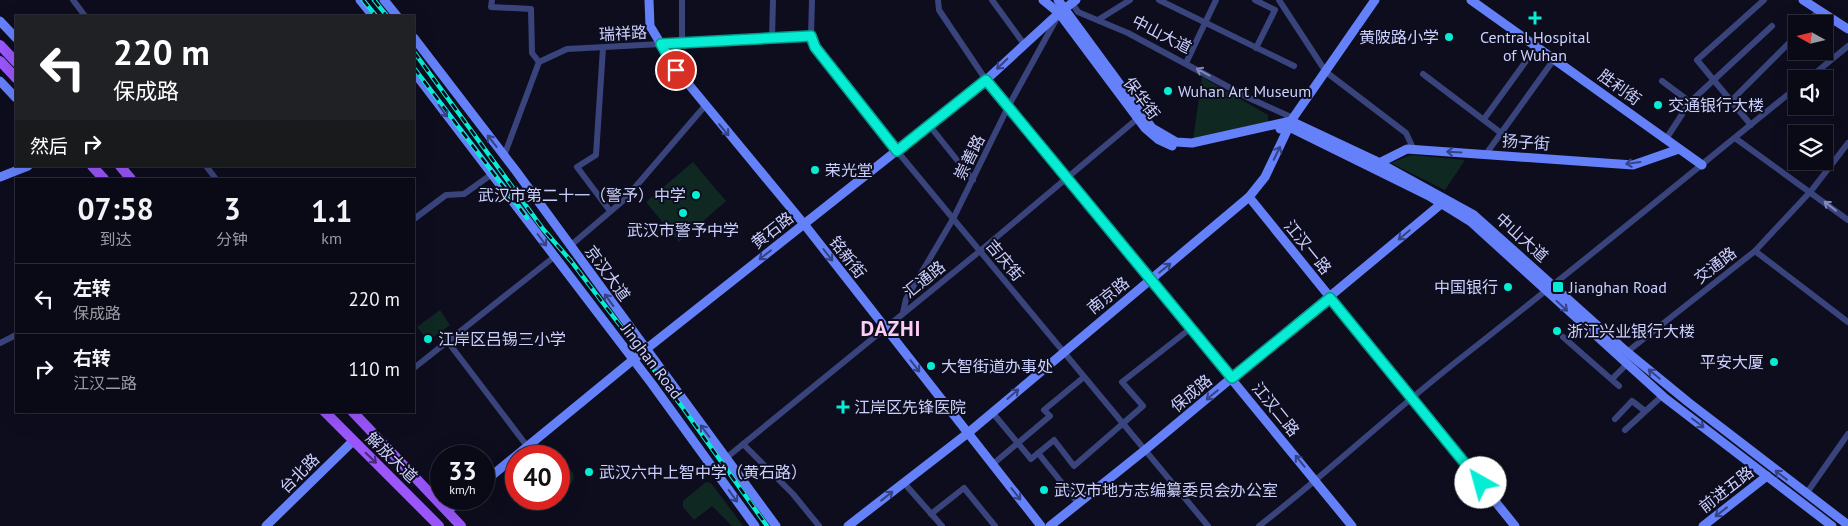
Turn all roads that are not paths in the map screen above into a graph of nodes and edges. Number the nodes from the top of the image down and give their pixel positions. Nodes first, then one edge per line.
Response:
1 (73, 0) edge
2 (360, 0) edge
3 (384, 0) edge
4 (649, 0) edge
5 (682, 0) edge
6 (773, 0) edge
7 (812, 0) edge
8 (938, 0) edge
9 (992, 0) edge
10 (1044, 0) edge
11 (1058, 0) edge
12 (1130, 0) edge
13 (1159, 0) edge
14 (1216, 0) edge
15 (1255, 0) edge
16 (1279, 0) edge
17 (1375, 0) edge
18 (1472, 0) edge
19 (1764, 0) edge
20 (1803, 0) edge
21 (492, 4) edge
22 (1068, 6) edge
23 (1818, 10) junction
24 (85, 15) edge
25 (372, 15) edge
26 (396, 15) edge
27 (1814, 15) edge
28 (1098, 20) junction
29 (0, 21) edge
30 (1205, 23) junction
31 (1772, 26) dead end
32 (1848, 30) edge
33 (811, 36) junction
34 (15, 37) edge
35 (772, 38) junction
36 (415, 39) edge
37 (682, 43) junction
38 (661, 44) junction
39 (1024, 44) junction
40 (1788, 44) edge
41 (0, 45) edge
42 (1537, 46) junction
43 (1848, 46) edge
44 (603, 48) junction
45 (1256, 48) junction
46 (1555, 58) junction
47 (0, 61) edge
48 (15, 61) edge
49 (539, 62) junction
50 (1186, 63) dead end
51 (1294, 66) dead end
52 (1819, 70) edge
53 (1326, 72) junction
54 (415, 73) edge
55 (1423, 74) dead end
56 (15, 77) edge
57 (986, 80) junction
58 (1714, 80) junction
59 (0, 81) edge
60 (1662, 81) dead end
61 (1788, 95) edge
62 (15, 97) edge
63 (1731, 101) junction
64 (1690, 102) junction
65 (704, 107) junction
66 (1008, 107) junction
67 (1137, 119) junction
68 (1484, 119) junction
69 (1291, 122) junction
70 (929, 125) junction
71 (1751, 125) junction
72 (1501, 132) junction
73 (1735, 138) junction
74 (1666, 139) junction
75 (1848, 143) edge
76 (1679, 149) junction
77 (1414, 150) junction
78 (897, 151) junction
79 (1486, 154) junction
80 (504, 156) junction
81 (1702, 165) junction
82 (1378, 166) junction
83 (25, 167) edge
84 (93, 167) edge
85 (121, 167) edge
86 (207, 167) edge
87 (492, 174) junction
88 (0, 177) edge
89 (1066, 177) junction
90 (103, 178) edge
91 (130, 178) edge
92 (215, 178) edge
93 (972, 180) junction
94 (1811, 191) junction
95 (1249, 197) junction
96 (1441, 204) junction
97 (610, 211) junction
98 (415, 218) edge
99 (953, 219) junction
100 (1848, 220) edge
101 (804, 224) junction
102 (570, 246) junction
103 (980, 251) junction
104 (1755, 251) junction
105 (554, 257) junction
106 (1151, 280) junction
107 (1550, 289) junction
108 (1330, 298) junction
109 (903, 313) junction
110 (1848, 322) edge
111 (885, 328) junction
112 (1191, 328) junction
113 (15, 336) edge
114 (1563, 338) dead end
115 (448, 342) junction
116 (0, 343) edge
117 (645, 350) junction
118 (1063, 351) junction
119 (1627, 352) junction
120 (633, 361) junction
121 (1626, 364) junction
122 (415, 367) edge
123 (1084, 377) junction
124 (1232, 378) junction
125 (1612, 379) junction
126 (1619, 386) dead end
127 (1662, 396) junction
128 (1413, 398) junction
129 (1645, 411) junction
130 (992, 412) junction
131 (326, 413) edge
132 (356, 413) edge
133 (1614, 419) dead end
134 (1124, 424) junction
135 (1625, 430) dead end
136 (968, 433) junction
137 (1848, 434) edge
138 (353, 441) junction
139 (743, 444) junction
140 (1018, 444) junction
141 (527, 445) edge
142 (529, 445) edge
143 (1145, 450) junction
144 (1038, 453) junction
145 (726, 458) junction
146 (993, 464) junction
147 (505, 465) edge
148 (495, 473) edge
149 (1768, 476) junction
150 (1316, 481) junction
151 (904, 483) junction
152 (1806, 494) junction
153 (1078, 504) junction
154 (447, 511) joint
155 (931, 514) junction
156 (266, 526) edge
157 (439, 526) edge
158 (461, 526) edge
159 (755, 526) edge
160 (776, 526) edge
161 (819, 526) edge
162 (848, 526) edge
163 (942, 526) edge
164 (995, 526) edge
165 (1042, 526) edge
166 (1050, 526) edge
167 (1208, 526) edge
168 (1259, 526) edge
169 (1352, 526) edge
170 (1514, 526) edge
171 (1703, 526) edge
172 (1832, 526) edge
173 (1848, 526) edge

1 - 24 street
2 - 25 street
3 - 26 street
4 - 38 street, 铭新街
5 - 37 street
6 - 35 street
7 - 33 street
8 - 57 street
9 - 39 street
10 - 22 street, 中山大道
11 - 22 street, 中山大道
12 - 28 street
13 - 30 street
14 - 30 street
15 - 45 street
16 - 53 street
17 - 53 street, 南京路
18 - 42 street, 胜利街
19 - 58 street
20 - 23 street
21 - 49 street
22 - 28 street, 中山大道
22 - 39 street, 黄石路
22 - 66 street, 崇善路
22 - 67 street, 保华街
22 - 69 street, 保华街
23 - 27 street
23 - 32 street
69 -> 28 street, 中山大道
29 - 34 street
30 - 45 street
30 - 50 street
31 - 58 street
33 - 35 street, 瑞祥路
33 - 78 street, 吉庆街
35 - 37 street, 瑞祥路
80 -> 36 street, 京汉大道
37 - 38 street, 瑞祥路
38 - 44 street, 瑞祥路
38 - 65 street, 铭新街
39 -> 57 street, 黄石路
40 - 63 street
41 - 48 main road
42 - 46 street, 胜利街
42 - 68 street
43 - 52 street
44 - 49 street, 瑞祥路
44 - 97 street
45 - 51 street
46 - 72 street
46 - 74 street, 胜利街
47 - 56 main road
49 - 80 street
53 - 69 street, 南京路
53 - 77 street
54 -> 87 street, Jinghan Road
55 - 68 street
57 - 66 street, 江汉二路
57 - 70 street, 黄石路
58 - 63 street
58 - 64 street
59 - 62 street
60 - 64 street
61 - 71 street
63 - 71 street
64 - 74 street
65 - 97 street
65 -> 101 street, 铭新街
66 - 89 street, 江汉二路
66 - 93 street, 崇善路
67 - 69 street, 保华街
67 - 89 street, 汇通路
68 - 72 street
69 - 82 street, 中山大道
95 -> 69 street, 南京路
70 - 78 street, 黄石路
70 - 93 street
71 - 73 street
72 - 79 street
73 - 81 street
73 - 94 street
74 - 76 street, 胜利街
75 - 94 street, 交通路
76 -> 79 street, 扬子街
76 - 81 street, 胜利街
79 -> 77 street, 扬子街
77 - 82 street, 扬子街
78 - 99 street, 吉庆街
78 - 101 street, 黄石路
80 - 102 street, 京汉大道
81 - 107 street
82 - 96 street, 中山大道
82 - 107 street, 中山大道
83 - 88 street
84 - 90 main road
85 - 91 main road
86 - 92 street
87 - 98 street
87 -> 105 street, Jinghan Road
89 - 103 street, 汇通路
89 - 106 street, 江汉二路
93 - 99 street, 崇善路
100 -> 94 street
94 - 104 street, 交通路
106 -> 95 street, 南京路
95 - 108 street, 江汉一路
96 - 107 street, 中山大道
96 -> 108 street, 保成路
97 - 102 street
99 - 103 street, 吉庆街
99 - 109 street, 崇善路
101 -> 111 street, 铭新街
101 -> 117 street, 黄石路
117 -> 102 street, 京汉大道
103 - 109 street, 汇通路
103 - 118 street, 吉庆街
104 - 110 street
104 - 119 street, 交通路
105 - 115 street
105 - 120 street, Jinghan Road
106 - 112 street, 江汉二路
106 - 118 street, 南京路
107 - 119 street, 中山大道
107 -> 121 street, 中山大道
107 - 128 street
108 - 124 street, 保成路
108 - 128 street, 江汉一路
109 - 111 street, 汇通路
111 -> 136 street, 铭新街
111 - 139 street, 汇通路
112 - 124 street, 江汉二路
112 - 134 street
113 - 116 street
114 - 125 street
115 - 122 street
115 - 141 street
117 - 120 street, 黄石路
145 -> 117 street, 京汉大道
118 - 123 street, 吉庆街
130 -> 118 street, 南京路
152 -> 119 street, 中山大道
120 - 142 street, 黄石路
120 -> 159 street, Jinghan Road
121 - 125 street
121 - 127 street, 中山大道
123 - 134 street, 吉庆街
123 - 140 street
124 -> 143 street, 保成路
150 -> 124 street, 江汉二路
125 - 126 street
127 - 129 street
127 -> 149 street, 中山大道
128 - 150 street
128 - 170 street, 江汉一路
129 - 133 street
129 - 135 street
130 - 136 street, 南京路
130 - 140 street
131 - 138 main road, 解放大道
132 - 154 main road, 解放大道
134 - 143 street, 吉庆街
134 - 144 street
136 - 146 street, 铭新街
136 - 151 street, 南京路
137 - 152 street
138 - 156 street, 台北路
138 -> 157 main road, 解放大道
139 - 145 street, 汇通路
139 - 161 street
140 - 144 street
140 - 146 street
143 - 153 street, 保成路
143 - 167 street, 吉庆街
144 - 153 street
145 - 160 street, 京汉大道
146 -> 165 street, 铭新街
147 - 148 street, 黄石路
149 -> 171 street, 前进五路
149 - 172 street, 中山大道
150 - 168 street
150 - 169 street, 江汉二路
151 - 155 street
162 -> 151 street, 南京路
152 - 173 street, 中山大道
153 - 166 street, 保成路
154 - 158 main road, 解放大道
155 - 163 street
155 - 164 street

